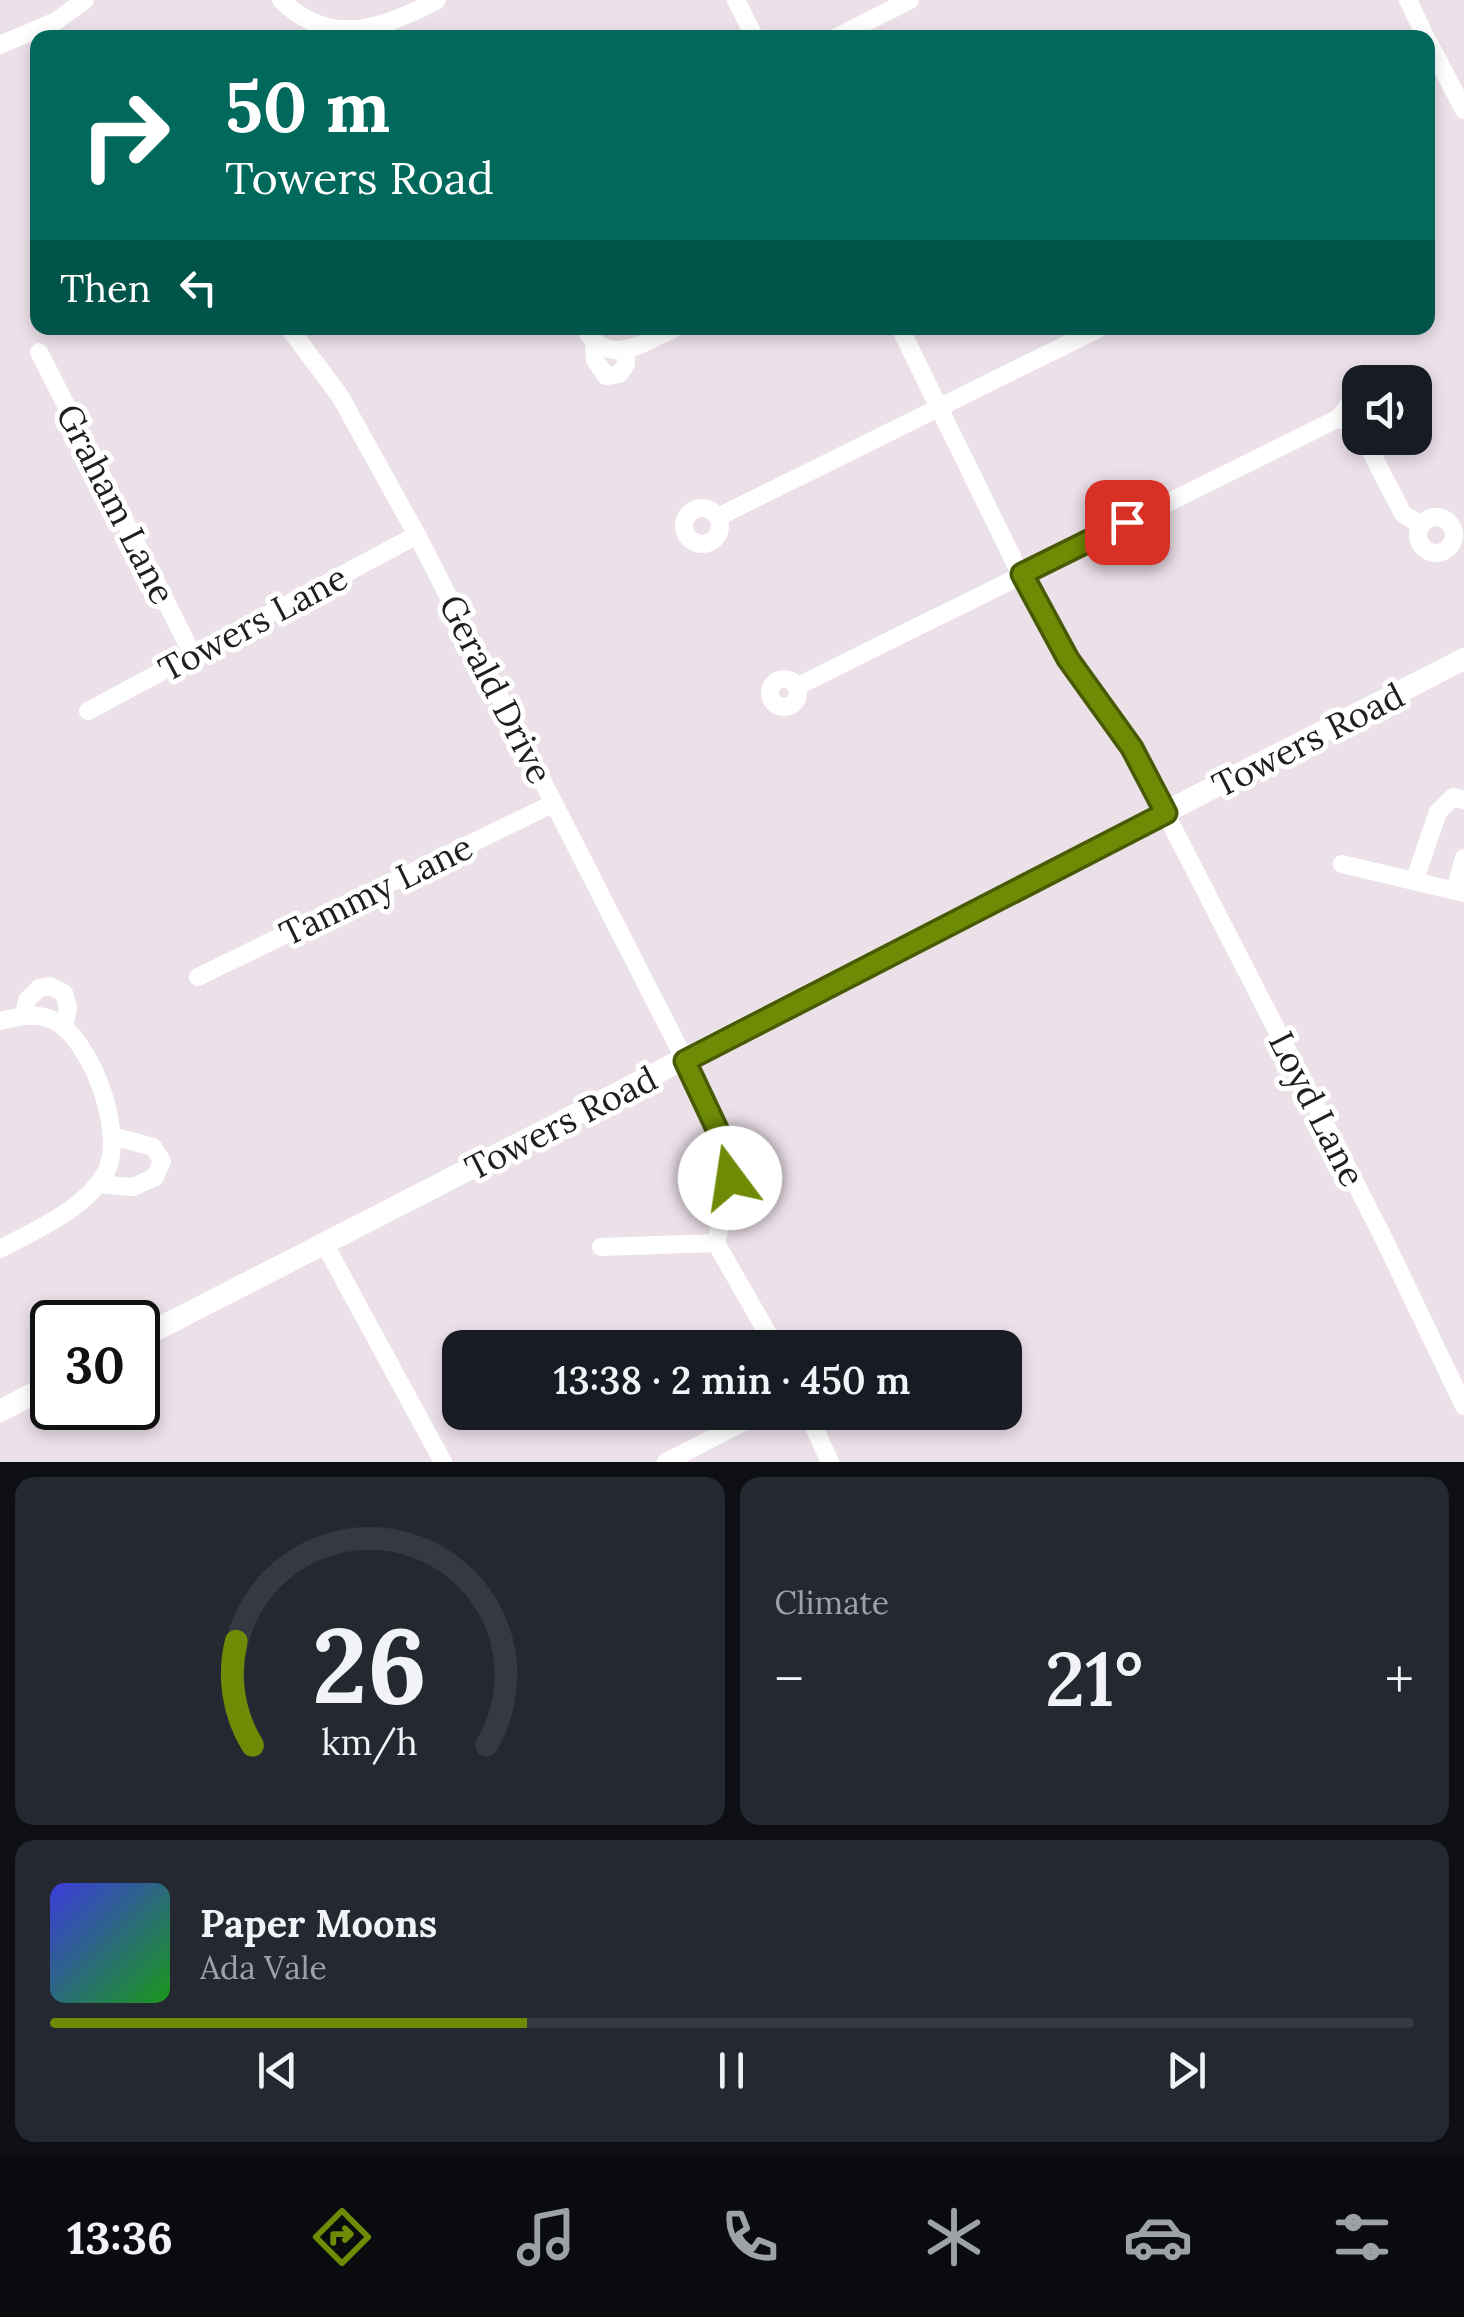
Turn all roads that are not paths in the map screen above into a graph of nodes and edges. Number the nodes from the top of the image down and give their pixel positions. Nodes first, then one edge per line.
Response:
1 (85, 0) edge
2 (281, 0) edge
3 (437, 0) edge
4 (736, 0) edge
5 (910, 0) edge
6 (1408, 0) edge
7 (301, 16) junction
8 (60, 29) edge
9 (302, 30) edge
10 (336, 30) edge
11 (369, 30) edge
12 (751, 30) edge
13 (851, 30) edge
14 (1422, 30) edge
15 (30, 38) edge
16 (0, 46) edge
17 (1435, 55) edge
18 (1464, 110) edge
19 (294, 335) edge
20 (590, 335) edge
21 (659, 335) edge
22 (903, 335) edge
23 (1086, 335) edge
24 (39, 352) dead end
25 (939, 408) junction
26 (1342, 414) edge
27 (1339, 418) junction
28 (1342, 420) edge
29 (1373, 455) edge
30 (718, 517) dead end
31 (1420, 525) dead end
32 (417, 535) junction
33 (1022, 574) junction
34 (193, 655) junction
35 (1464, 659) edge
36 (796, 688) dead end
37 (88, 711) dead end
38 (1464, 800) edge
39 (554, 803) junction
40 (1166, 813) junction
41 (1464, 858) edge
42 (1342, 864) dead end
43 (1415, 879) junction
44 (1459, 892) edge
45 (198, 977) dead end
46 (24, 1015) junction
47 (0, 1021) edge
48 (64, 1028) junction
49 (685, 1061) junction
50 (112, 1136) junction
51 (98, 1184) junction
52 (324, 1243) junction
53 (716, 1243) junction
54 (601, 1247) dead end
55 (0, 1250) edge
56 (160, 1329) edge
57 (766, 1330) edge
58 (30, 1395) edge
59 (1464, 1406) edge
60 (0, 1411) edge
61 (727, 1430) edge
62 (815, 1430) edge
63 (444, 1462) edge
64 (666, 1462) edge
65 (830, 1462) edge

1 - 8 street
2 - 7 street
3 - 11 street
4 - 12 street
5 - 13 street
6 - 14 street
7 - 9 street
7 - 10 street
15 - 16 street
17 - 18 street
19 - 32 street, Gerald Drive
20 - 21 street
22 - 25 street, Loyd Lane
23 - 25 street
24 - 34 street, Graham Lane
25 - 30 street
25 - 33 street, Loyd Lane
26 - 27 street
27 - 28 street
27 - 33 street
29 - 31 street
32 - 34 street, Towers Lane
32 - 39 street, Gerald Drive
33 - 36 street
33 - 40 street, Loyd Lane
34 - 37 street, Towers Lane
35 - 40 main road, Towers Road
38 - 43 street
39 - 45 street, Tammy Lane
39 - 49 street, Gerald Drive
40 - 49 main road, Towers Road
40 - 59 street, Loyd Lane
41 - 44 street
42 - 43 street
43 - 44 street
46 - 47 street
46 - 48 street
46 - 48 street
48 - 50 street
49 - 52 main road, Towers Road
49 - 53 street, Gerald Drive
50 - 51 street
50 - 51 street
51 - 55 street
52 - 56 main road, Towers Road
52 - 63 street
53 - 54 street
53 - 57 street
58 - 60 main road
61 - 64 street
62 - 65 street

